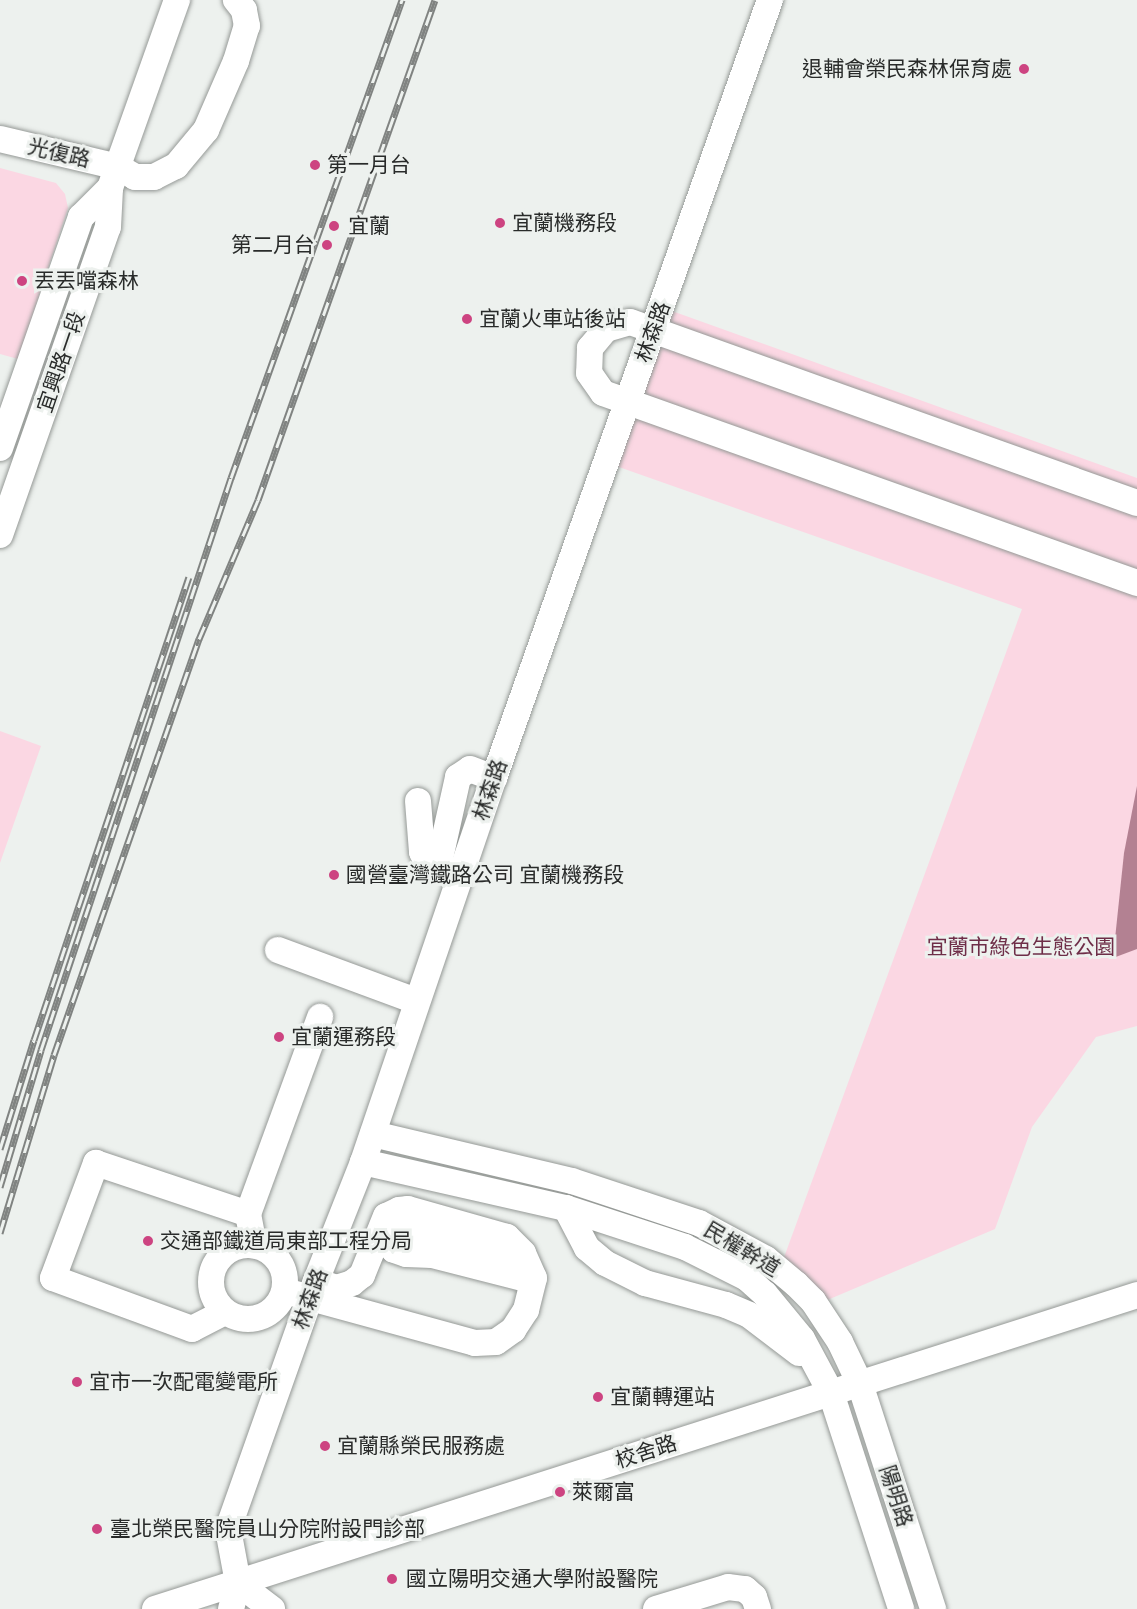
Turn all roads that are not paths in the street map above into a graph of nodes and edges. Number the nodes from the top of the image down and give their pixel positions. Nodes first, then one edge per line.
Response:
1 (177, 0) edge
2 (236, 0) edge
3 (770, 0) edge
4 (0, 139) edge
5 (114, 177) junction
6 (653, 331) junction
7 (628, 402) junction
8 (0, 448) edge
9 (1137, 503) edge
10 (0, 535) edge
11 (1137, 583) edge
12 (494, 778) junction
13 (418, 801) dead end
14 (278, 950) dead end
15 (417, 1001) junction
16 (320, 1017) dead end
17 (373, 1134) junction
18 (363, 1162) junction
19 (572, 1181) junction
20 (566, 1208) junction
21 (248, 1214) junction
22 (379, 1233) junction
23 (254, 1245) junction
24 (528, 1277) junction
25 (314, 1289) junction
26 (285, 1291) junction
27 (1137, 1295) edge
28 (225, 1312) junction
29 (860, 1384) junction
30 (831, 1393) junction
31 (238, 1582) junction
32 (155, 1609) edge
33 (231, 1609) edge
34 (272, 1609) edge
35 (656, 1609) edge
36 (758, 1609) edge
37 (901, 1609) edge
38 (933, 1609) edge

1 - 5 street, 宜興路一段
2 - 5 street, 光復路
3 - 6 street, 林森路
4 - 5 street, 光復路
5 - 8 street, 宜興路一段
5 - 10 street, 宜興路一段
6 - 7 street, 林森路
6 - 7 street
6 - 9 street
7 - 11 street
7 - 12 street, 林森路
12 - 13 street
12 - 15 street, 林森路
14 - 15 street
15 - 17 street, 林森路
16 - 21 street
17 - 18 street, 林森路
17 - 19 street, 民權幹道
18 - 20 street, 民權幹道
18 - 25 street, 林森路
19 - 20 street
19 - 29 street, 民權幹道
20 - 30 street
20 - 30 street, 民權幹道
21 - 23 street
21 - 28 street
22 - 24 street
22 - 24 street
22 - 25 street
23 - 26 street
23 - 28 street
24 - 25 street
25 - 26 street
25 - 31 street, 林森路
26 - 28 street
27 - 29 street, 校舍路
29 - 30 street, 校舍路
29 - 38 street, 陽明路
30 - 31 street, 校舍路
30 - 37 street, 陽明路
31 - 32 street, 校舍路
31 - 33 street
31 - 34 street
35 - 36 street

